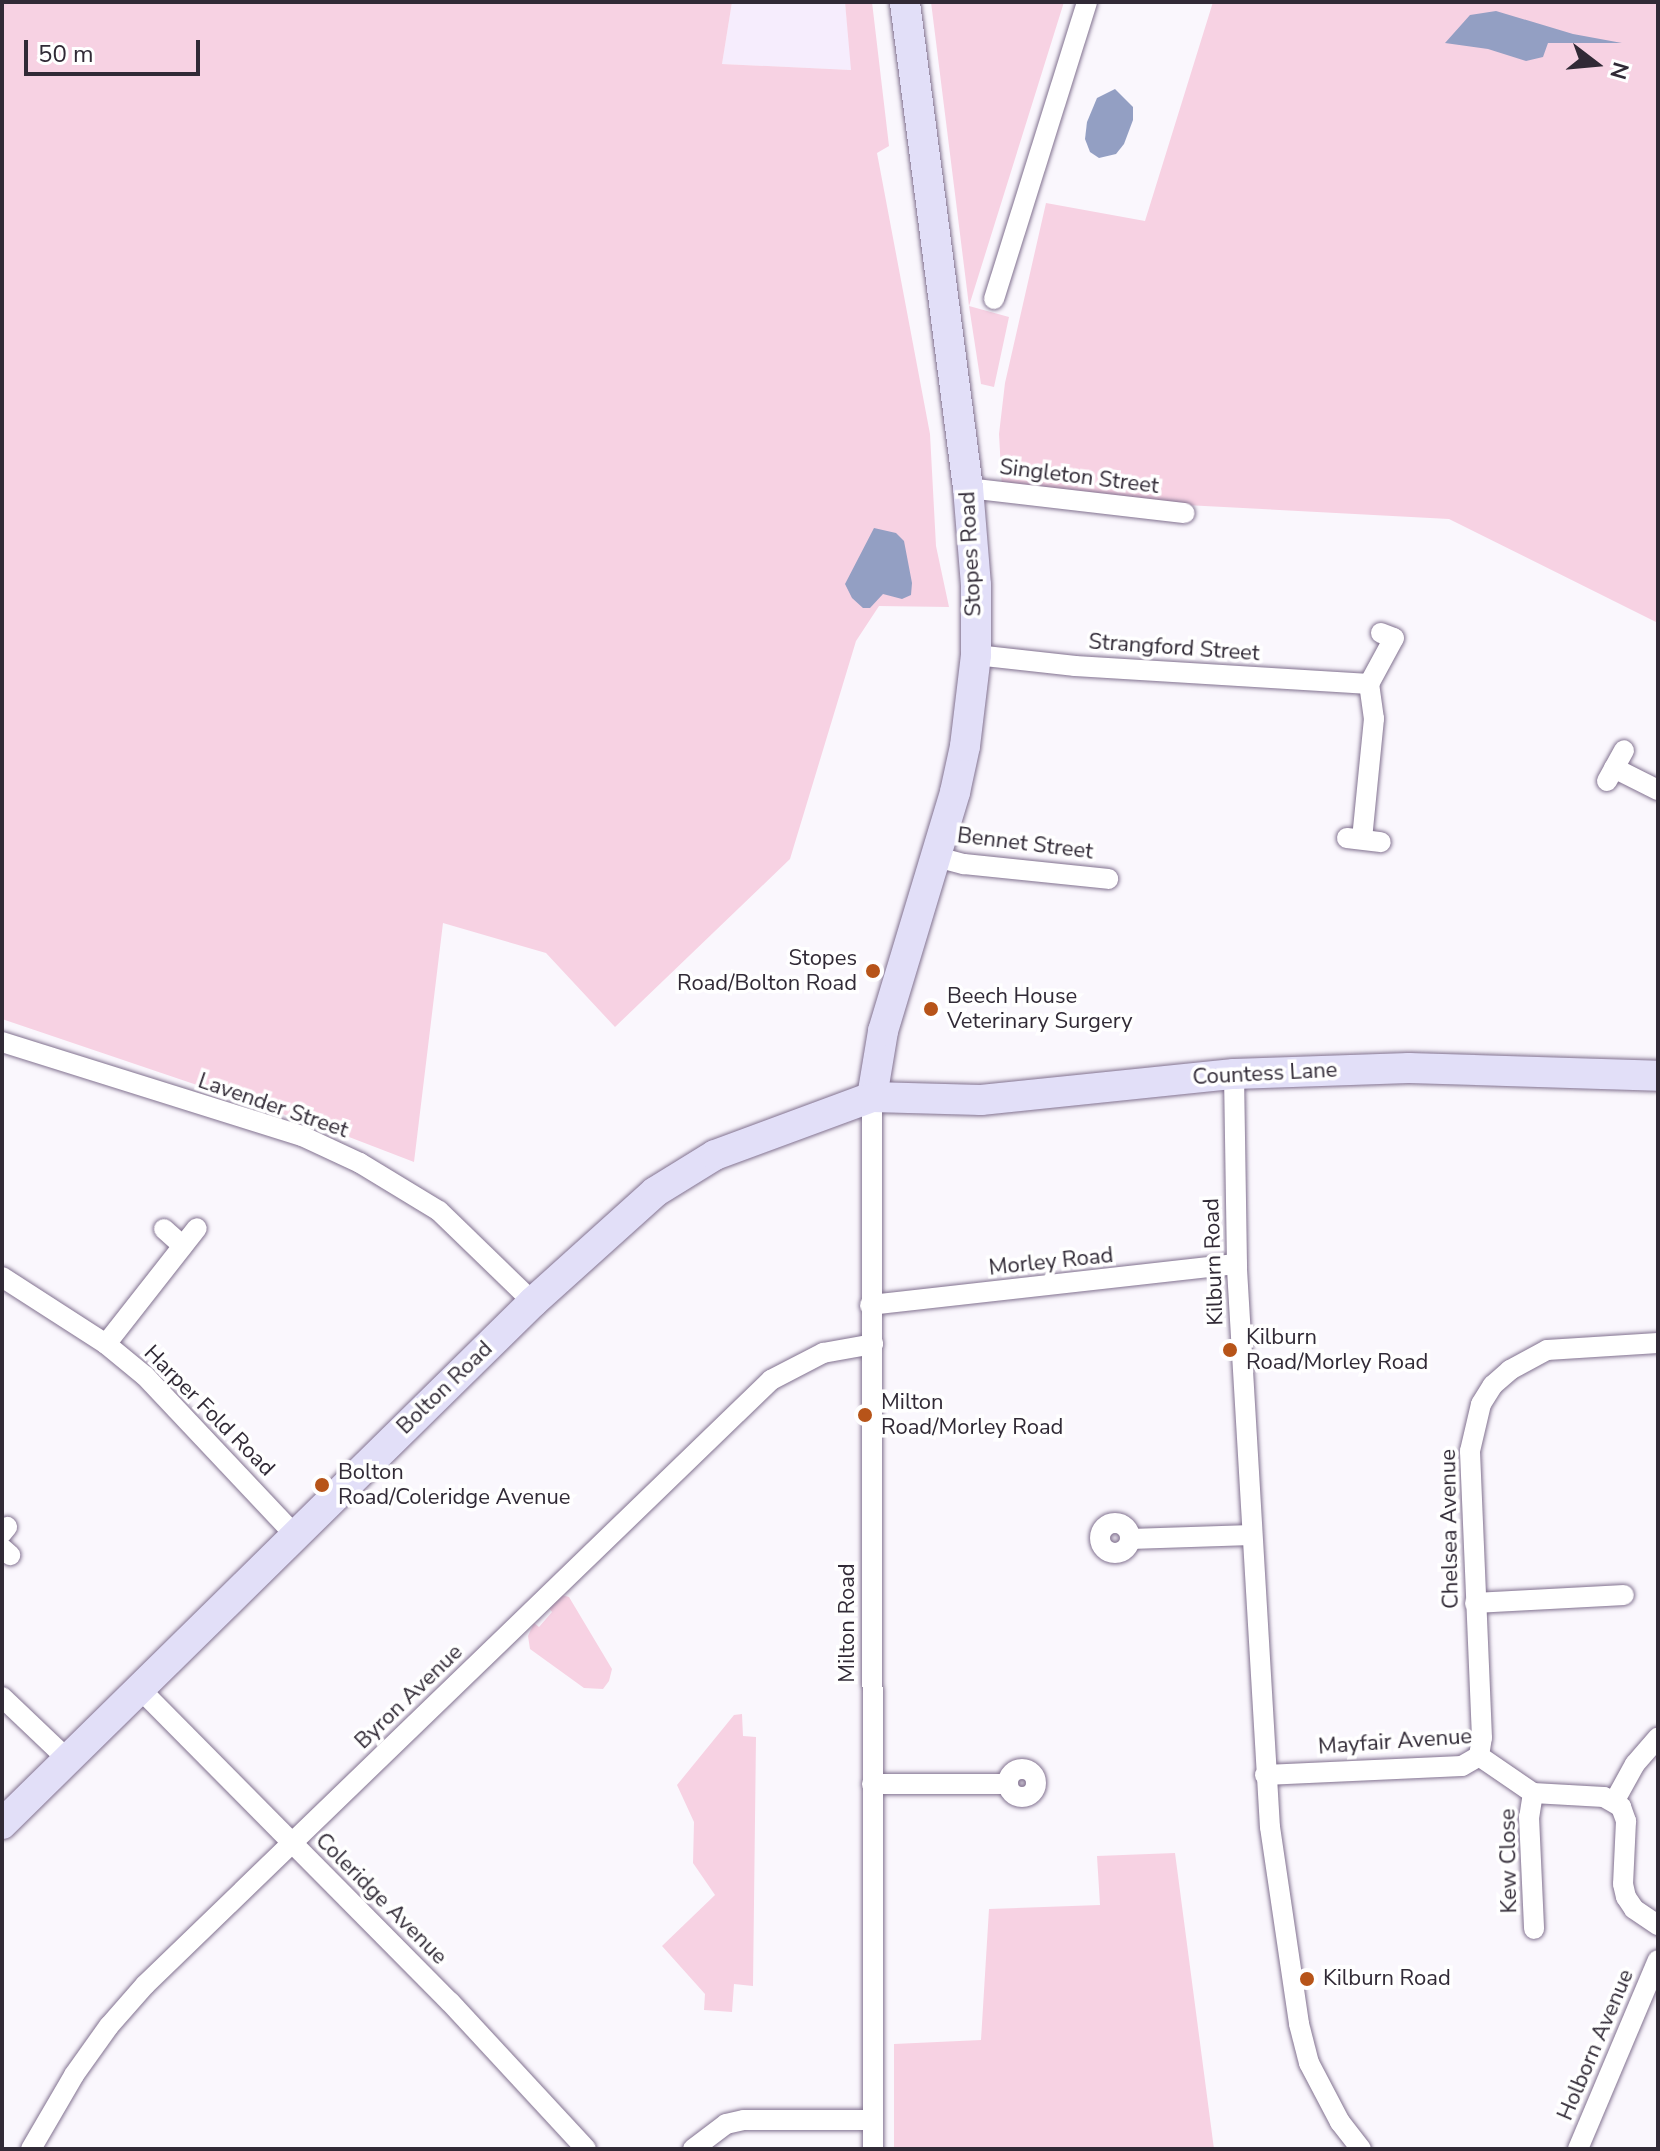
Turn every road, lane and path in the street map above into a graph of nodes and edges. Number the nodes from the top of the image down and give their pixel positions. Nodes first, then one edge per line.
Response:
1 (905, 2) edge
2 (1087, 2) edge
3 (994, 299) dead end
4 (968, 488) junction
5 (1185, 513) dead end
6 (1381, 633) dead end
7 (976, 655) junction
8 (1369, 684) junction
9 (1615, 766) dead end
10 (1658, 790) edge
11 (1363, 839) dead end
12 (937, 857) junction
13 (1108, 879) dead end
14 (2, 1042) edge
15 (1234, 1074) junction
16 (1658, 1076) edge
17 (872, 1097) junction
18 (197, 1228) dead end
19 (164, 1229) dead end
20 (183, 1246) junction
21 (1237, 1264) junction
22 (2, 1277) edge
23 (533, 1302) junction
24 (870, 1305) junction
25 (1658, 1343) edge
26 (106, 1344) junction
27 (873, 1344) junction
28 (294, 1534) junction
29 (1252, 1535) junction
30 (1130, 1539) dead end
31 (1624, 1595) dead end
32 (1475, 1603) junction
33 (138, 1687) junction
34 (2, 1697) edge
35 (1658, 1738) edge
36 (1479, 1756) junction
37 (66, 1758) junction
38 (1265, 1775) junction
39 (872, 1784) junction
40 (1007, 1784) dead end
41 (1533, 1793) junction
42 (1614, 1802) junction
43 (2, 1824) edge
44 (292, 1843) junction
45 (1658, 1925) edge
46 (1534, 1929) dead end
47 (1658, 1960) edge
48 (873, 2120) junction
49 (31, 2149) edge
50 (586, 2149) edge
51 (693, 2149) edge
52 (873, 2149) edge
53 (1361, 2149) edge
54 (1578, 2149) edge

1 - 4 main road, Stopes Road
2 - 3 street
4 - 5 street, Singleton Street
4 - 7 main road, Stopes Road
6 - 8 street
7 - 8 street, Strangford Street
7 - 12 main road, Stopes Road
8 - 11 street
9 - 10 street
12 - 13 street, Bennet Street
12 - 17 main road, Stopes Road
14 - 23 street, Lavender Street
15 - 16 main road, Countess Lane
15 - 17 main road, Countess Lane
15 - 21 street, Kilburn Road
17 - 23 main road, Bolton Road
17 - 24 street, Milton Road
18 - 20 street
19 - 20 street
20 - 26 street
21 - 24 street, Morley Road
21 - 29 street, Kilburn Road
22 - 26 street, Harper Fold Road
23 - 28 main road, Bolton Road
24 - 27 street, Milton Road
25 - 32 street, Chelsea Avenue
26 - 28 street, Harper Fold Road
27 - 39 street, Milton Road
27 - 44 street, Byron Avenue
28 - 33 main road, Bolton Road
29 - 30 street
29 - 38 street, Kilburn Road
31 - 32 street
32 - 36 street, Chelsea Avenue
33 - 37 main road, Bolton Road
33 - 44 street, Coleridge Avenue
34 - 37 street
35 - 42 street
36 - 38 street, Mayfair Avenue
36 - 41 street, Mayfair Avenue
37 - 43 main road, Bolton Road
38 - 53 street, Kilburn Road
39 - 40 street
39 - 48 street, Milton Road
41 - 42 street
41 - 46 street, Kew Close
42 - 45 street
44 - 49 street, Byron Avenue
44 - 50 street, Coleridge Avenue
47 - 54 street, Holborn Avenue
48 - 51 street
48 - 52 street, Milton Road

